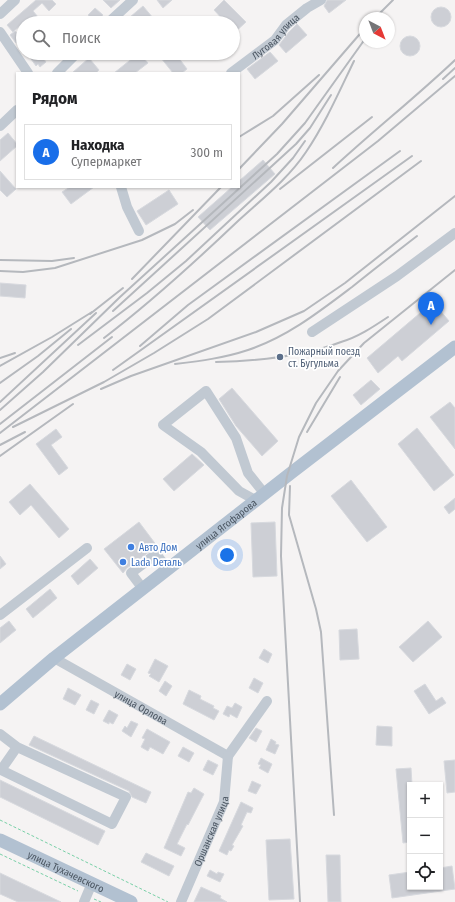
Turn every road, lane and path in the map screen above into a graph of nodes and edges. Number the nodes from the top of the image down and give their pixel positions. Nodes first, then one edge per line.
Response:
1 (15, 0) edge
2 (134, 0) edge
3 (321, 0) edge
4 (0, 14) edge
5 (116, 16) edge
6 (0, 32) edge
7 (16, 55) edge
8 (19, 60) edge
9 (70, 60) edge
10 (27, 72) edge
11 (58, 72) edge
12 (232, 72) edge
13 (16, 111) edge
14 (0, 126) edge
15 (121, 188) edge
16 (139, 231) dead end
17 (455, 233) edge
18 (312, 332) dead end
19 (455, 347) edge
20 (260, 497) junction
21 (87, 548) dead end
22 (168, 569) junction
23 (143, 589) junction
24 (0, 615) edge
25 (54, 658) junction
26 (267, 701) dead end
27 (0, 704) edge
28 (0, 734) edge
29 (17, 747) junction
30 (228, 756) junction
31 (0, 820) edge
32 (0, 840) edge
33 (0, 854) edge
34 (87, 894) edge
35 (100, 902) edge
36 (132, 902) edge
37 (168, 902) edge
38 (181, 902) edge

1 - 4 street
2 - 5 street
3 - 12 street, Луговая улица
6 - 7 street
8 - 10 street
9 - 11 street
13 - 14 street
15 - 16 street
17 - 18 street
19 - 20 main road, улица Ягофарова
20 - 20 street
20 - 22 main road, улица Ягофарова
21 - 24 street
22 - 23 main road, улица Ягофарова
22 - 23 street
23 - 25 main road, улица Ягофарова
25 - 27 main road, улица Ягофарова
25 - 30 street, улица Орлова
26 - 30 street
28 - 29 street
29 - 29 street
30 - 38 street, Оршанская улица
31 - 37 path
32 - 34 main road, улица Тухачевского
33 - 34 path
34 - 35 path
34 - 36 main road, улица Тухачевского

